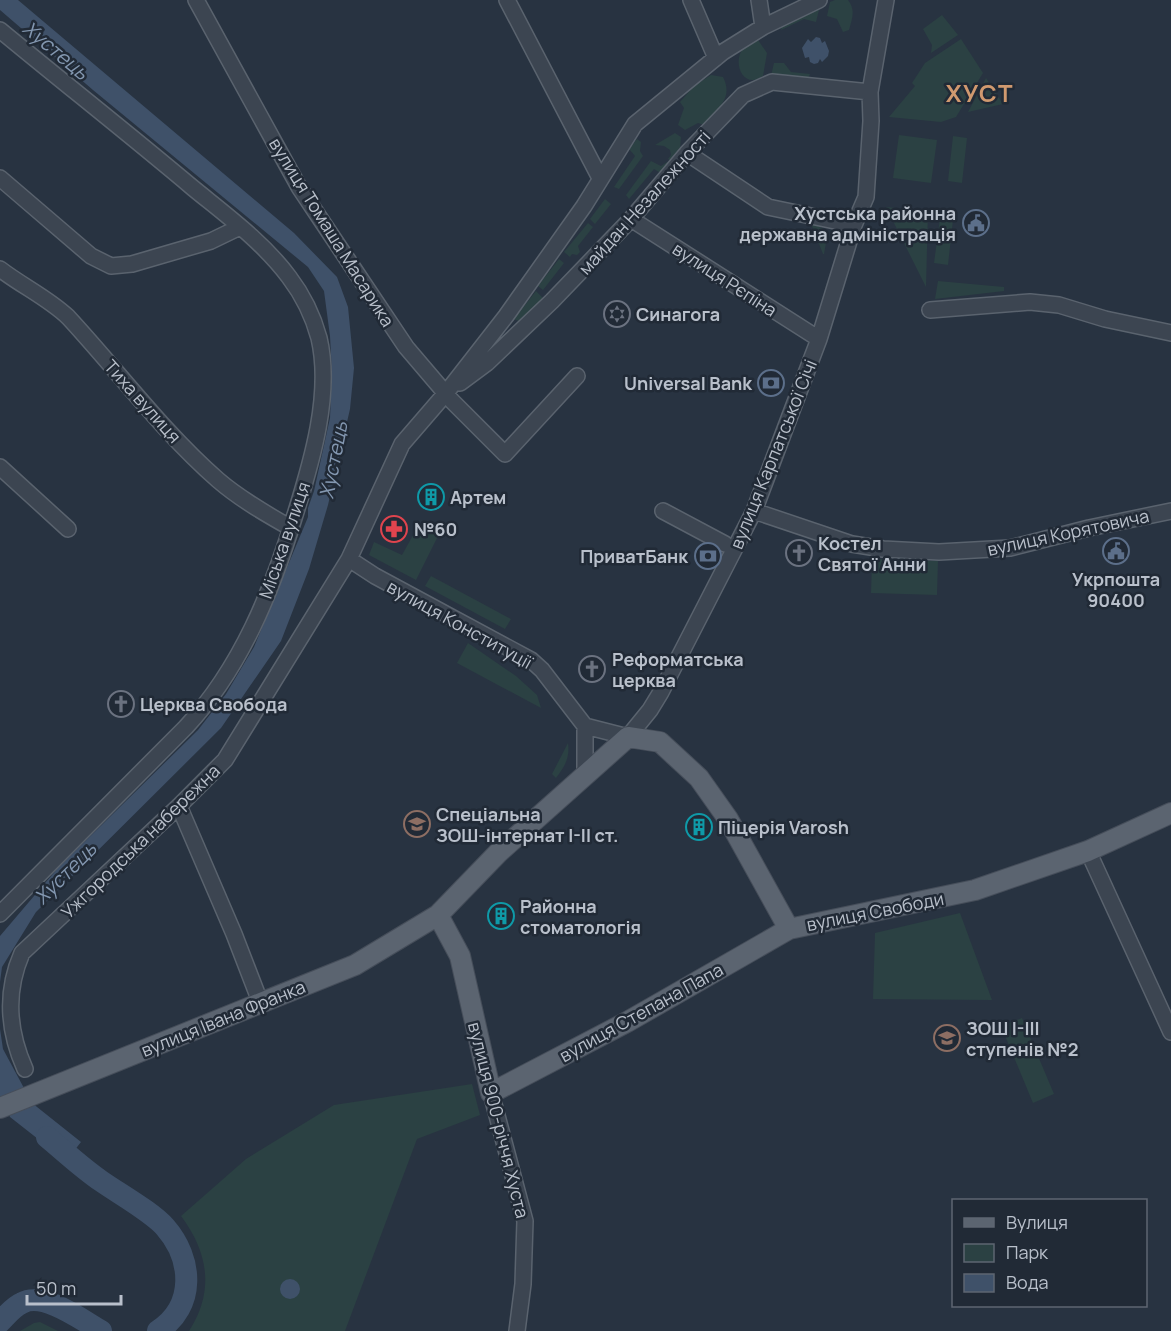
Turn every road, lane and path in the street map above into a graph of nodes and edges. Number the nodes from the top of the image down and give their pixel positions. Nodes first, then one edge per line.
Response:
1 (196, 0) edge
2 (507, 0) edge
3 (691, 0) edge
4 (759, 0) edge
5 (819, 0) edge
6 (886, 0) edge
7 (763, 25) junction
8 (0, 30) edge
9 (713, 51) junction
10 (870, 92) junction
11 (687, 153) junction
12 (0, 178) edge
13 (600, 178) junction
14 (632, 219) junction
15 (854, 225) junction
16 (240, 227) junction
17 (0, 269) edge
18 (930, 310) dead end
19 (1171, 333) edge
20 (819, 339) junction
21 (577, 376) dead end
22 (446, 393) junction
23 (0, 467) edge
24 (663, 511) dead end
25 (754, 511) junction
26 (1171, 511) edge
27 (291, 528) junction
28 (69, 529) dead end
29 (725, 544) dead end
30 (349, 559) junction
31 (585, 726) junction
32 (628, 737) junction
33 (585, 776) junction
34 (179, 806) junction
35 (1171, 813) edge
36 (1088, 851) junction
37 (0, 914) edge
38 (438, 915) junction
39 (789, 929) junction
40 (261, 1004) junction
41 (1171, 1032) edge
42 (25, 1068) dead end
43 (491, 1093) junction
44 (0, 1108) edge
45 (517, 1331) edge

1 - 22 street, вулиця Томаша Масарика
2 - 13 street
3 - 9 street
4 - 7 street
5 - 7 street, майдан Незалежності
6 - 10 street, вулиця Карпатської Січі
7 - 9 street, майдан Незалежності
8 - 16 street, Міська вулиця
9 - 13 street, майдан Незалежності
10 - 11 street, майдан Незалежності
10 - 15 street, вулиця Карпатської Січі
11 - 14 street, майдан Незалежності
11 - 15 street
12 - 16 street
13 - 22 street, майдан Незалежності
14 - 20 street, вулиця Рєпіна
14 - 22 street, майдан Незалежності
15 - 20 street, вулиця Карпатської Січі
16 - 27 street, Міська вулиця
17 - 27 street, Тиха вулиця
18 - 19 street
20 - 25 street, вулиця Карпатської Січі
21 - 22 street, вулиця Томаша Масарика
22 - 30 street, майдан Незалежності
23 - 28 street
24 - 29 street
25 - 26 street, вулиця Корятовича
25 - 32 street, вулиця Карпатської Січі
27 - 37 street, Міська вулиця
30 - 31 street, вулиця Конституції
30 - 34 street, Ужгородська набережна
31 - 32 street
31 - 33 street
32 - 33 main road, вулиця Карпатської Січі
32 - 39 main road, вулиця Свободи
33 - 38 main road, вулиця Карпатської Січі
34 - 40 street
34 - 42 street, Ужгородська набережна
35 - 36 main road, вулиця Свободи
36 - 39 main road, вулиця Свободи
36 - 41 street
38 - 40 main road, вулиця Івана Франка
38 - 43 main road, вулиця 900-річчя Хуста
39 - 43 main road, вулиця Степана Папа
40 - 44 main road, вулиця Івана Франка
43 - 45 street, вулиця 900-річчя Хуста

